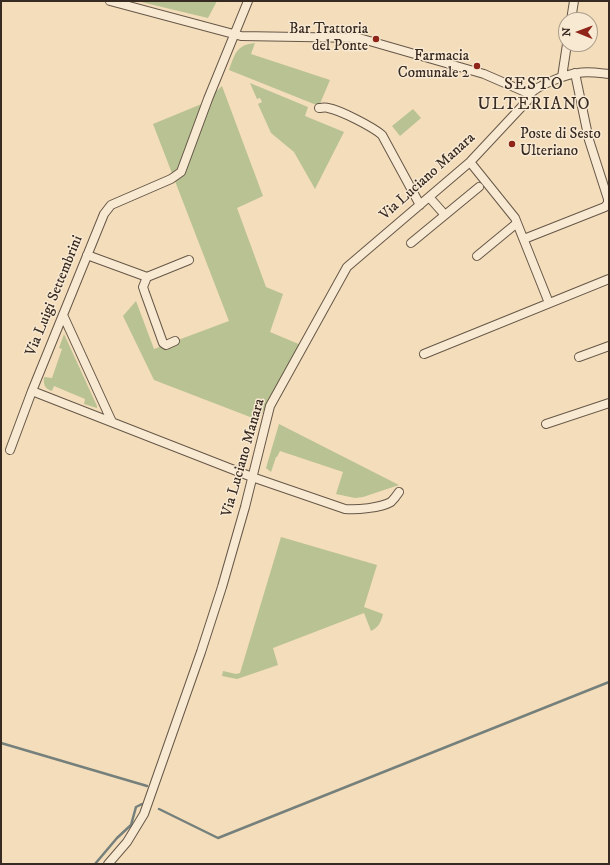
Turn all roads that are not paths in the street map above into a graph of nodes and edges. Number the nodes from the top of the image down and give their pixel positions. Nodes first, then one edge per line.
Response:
1 (110, 1) edge
2 (248, 1) edge
3 (574, 1) edge
4 (572, 12) edge
5 (234, 34) junction
6 (566, 52) edge
7 (575, 73) junction
8 (609, 74) edge
9 (562, 77) junction
10 (530, 94) junction
11 (318, 108) dead end
12 (470, 162) junction
13 (479, 187) dead end
14 (429, 197) junction
15 (420, 205) junction
16 (445, 215) junction
17 (517, 223) junction
18 (524, 239) junction
19 (411, 243) dead end
20 (87, 255) junction
21 (477, 256) dead end
22 (189, 260) dead end
23 (147, 277) junction
24 (609, 279) edge
25 (549, 303) junction
26 (63, 315) junction
27 (174, 341) dead end
28 (609, 346) edge
29 (424, 354) dead end
30 (578, 357) dead end
31 (32, 391) junction
32 (609, 403) edge
33 (112, 422) junction
34 (546, 424) dead end
35 (10, 450) dead end
36 (252, 477) junction
37 (399, 492) dead end
38 (108, 864) edge

1 - 5 street
2 - 5 street, Via Luigi Settembrini
3 - 4 street
5 - 10 street
5 - 20 street, Via Luigi Settembrini
6 - 9 street
7 - 8 street, Via Luciano Manara
7 - 9 street, Via Luciano Manara
7 - 18 street
9 - 10 street, Via Luciano Manara
10 - 12 street, Via Luciano Manara
11 - 15 street
12 - 14 street, Via Luciano Manara
12 - 17 street
13 - 16 street
14 - 15 street, Via Luciano Manara
14 - 16 street
15 - 36 street, Via Luciano Manara
16 - 19 street
17 - 18 street
17 - 21 street
18 - 25 street
20 - 23 street
20 - 26 street, Via Luigi Settembrini
22 - 23 street
23 - 27 street
24 - 25 street
25 - 29 street
26 - 31 street, Via Luigi Settembrini
26 - 33 street
28 - 30 street
31 - 33 street
31 - 35 street, Via Luigi Settembrini
32 - 34 street
33 - 36 street
36 - 37 street
36 - 38 street, Via Luciano Manara

